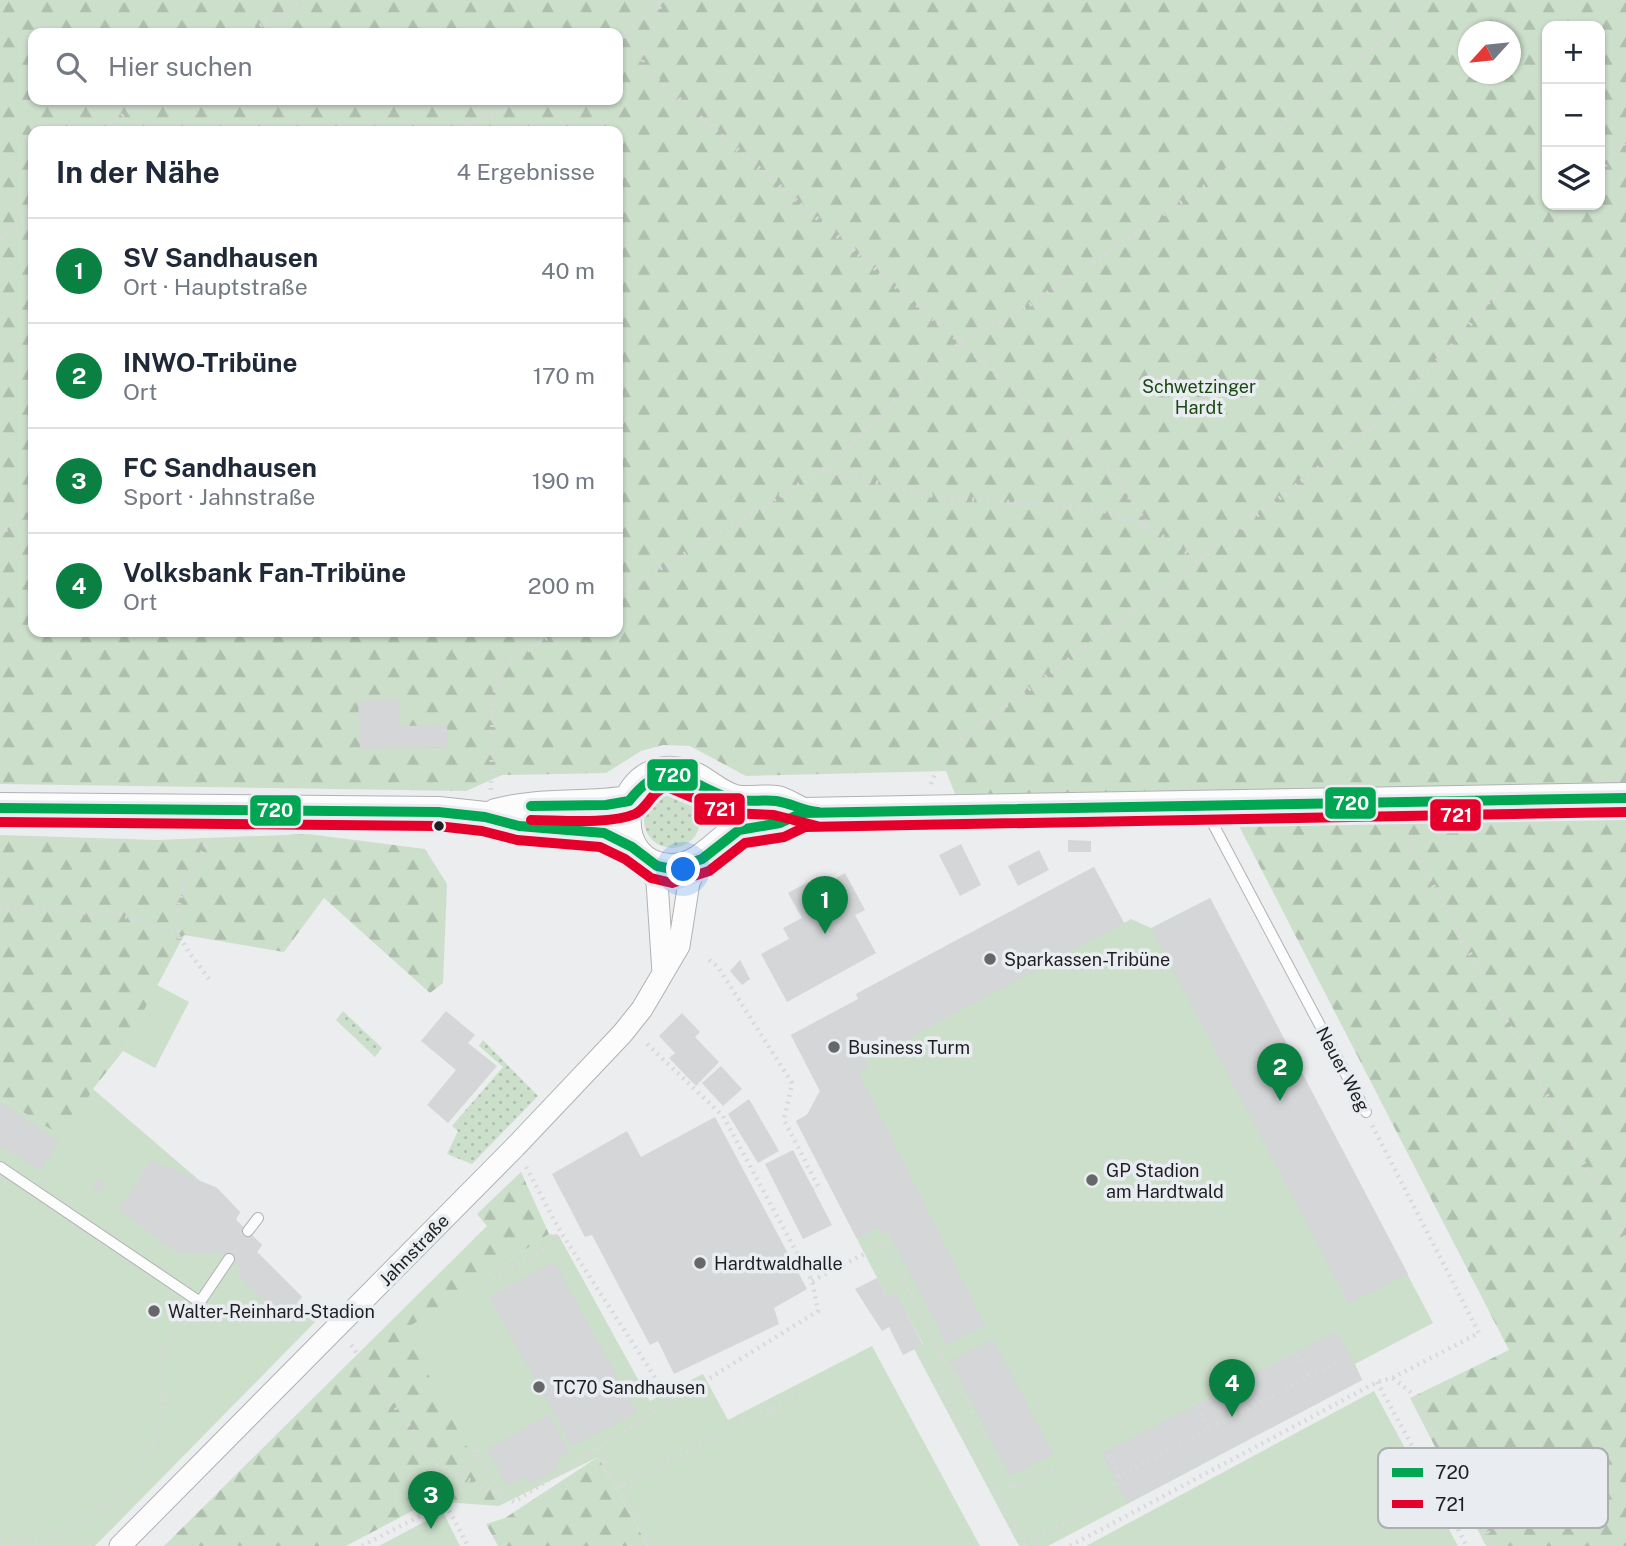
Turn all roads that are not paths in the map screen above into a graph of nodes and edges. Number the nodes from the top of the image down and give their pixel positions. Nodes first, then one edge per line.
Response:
1 (709, 788) junction
2 (1626, 798) edge
3 (629, 801) junction
4 (1214, 804) junction
5 (0, 808) edge
6 (802, 813) junction
7 (485, 817) junction
8 (638, 852) junction
9 (708, 853) junction
10 (663, 973) junction
11 (1366, 1112) road end
12 (0, 1167) edge
13 (258, 1217) dead end
14 (248, 1231) dead end
15 (229, 1259) dead end
16 (120, 1546) edge

1 - 3 street
1 - 6 street
1 - 9 street
2 - 4 street
3 - 7 street
3 - 8 street
4 - 6 street
4 - 11 lane, Neuer Weg
5 - 7 street
6 - 9 street
7 - 8 street
8 - 9 street
8 - 10 street
9 - 10 street, Jahnstraße
10 - 16 street, Jahnstraße
12 - 15 lane
13 - 14 lane

